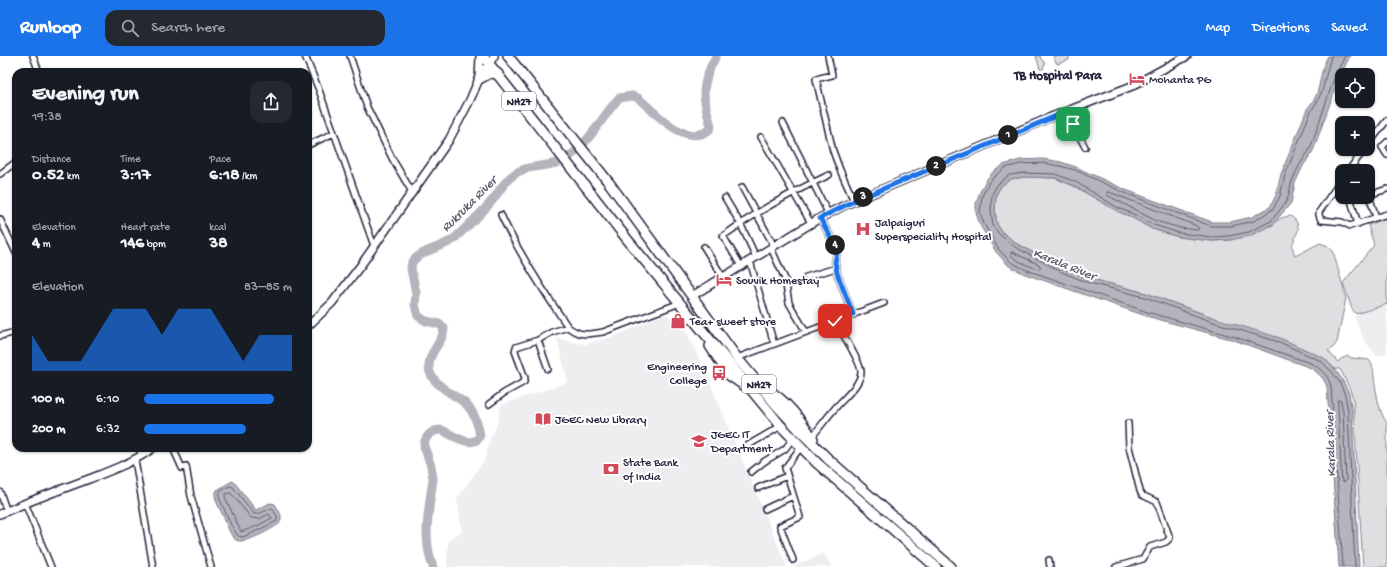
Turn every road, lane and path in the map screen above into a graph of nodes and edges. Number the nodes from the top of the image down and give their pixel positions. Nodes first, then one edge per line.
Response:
1 (33, 56) edge
2 (305, 56) edge
3 (350, 56) edge
4 (482, 56) edge
5 (508, 56) edge
6 (828, 56) edge
7 (1187, 56) edge
8 (492, 60) edge
9 (38, 68) edge
10 (310, 68) edge
11 (312, 73) edge
12 (498, 74) junction
13 (479, 79) junction
14 (1068, 111) junction
15 (1387, 120) edge
16 (783, 123) dead end
17 (334, 133) junction
18 (1375, 136) edge
19 (761, 137) dead end
20 (1387, 142) edge
21 (312, 143) edge
22 (1085, 146) dead end
23 (1387, 155) edge
24 (12, 165) edge
25 (0, 174) edge
26 (829, 175) dead end
27 (812, 183) junction
28 (742, 187) dead end
29 (1335, 189) edge
30 (1387, 189) edge
31 (412, 192) junction
32 (793, 192) junction
33 (1375, 192) edge
34 (725, 198) dead end
35 (854, 201) junction
36 (1352, 204) edge
37 (1371, 204) edge
38 (828, 213) junction
39 (757, 214) junction
40 (1387, 214) edge
41 (501, 215) dead end
42 (1376, 217) junction
43 (820, 218) junction
44 (0, 219) edge
45 (811, 223) junction
46 (740, 224) junction
47 (1358, 224) junction
48 (12, 244) edge
49 (374, 246) junction
50 (772, 247) junction
51 (704, 248) dead end
52 (753, 259) junction
53 (741, 266) junction
54 (836, 268) junction
55 (723, 277) junction
56 (806, 277) dead end
57 (692, 296) junction
58 (680, 303) junction
59 (884, 303) dead end
60 (853, 314) junction
61 (835, 321) junction
62 (312, 322) edge
63 (568, 327) junction
64 (806, 332) junction
65 (12, 333) edge
66 (0, 336) edge
67 (538, 340) junction
68 (774, 344) junction
69 (737, 358) junction
70 (548, 369) dead end
71 (756, 388) junction
72 (489, 404) dead end
73 (1128, 423) dead end
74 (782, 426) junction
75 (812, 437) junction
76 (793, 438) junction
77 (801, 447) junction
78 (745, 448) dead end
79 (139, 452) edge
80 (148, 452) edge
81 (175, 452) edge
82 (822, 453) junction
83 (139, 458) junction
84 (751, 472) dead end
85 (787, 476) junction
86 (758, 488) dead end
87 (0, 492) edge
88 (793, 496) junction
89 (25, 503) junction
90 (765, 509) dead end
91 (3, 513) edge
92 (793, 560) dead end
93 (1049, 560) dead end
94 (51, 567) edge
95 (152, 567) edge
96 (211, 567) edge
97 (936, 567) edge
98 (951, 567) edge
99 (1050, 567) edge
100 (1116, 567) edge

1 - 9 street
2 - 10 street
3 - 31 street
4 - 8 highway, NH27
4 - 13 street
5 - 57 highway, NH27
6 - 35 street
7 - 14 street
8 - 12 highway, NH27
8 - 13 street
11 - 17 street
12 - 13 highway
12 - 58 highway, NH27
13 - 31 street
14 - 22 street
14 - 35 street
15 - 18 street
16 - 27 street
17 - 21 street
17 - 49 street
19 - 32 street
20 - 23 street
24 - 25 street
26 - 27 street
27 - 32 street
27 - 38 street
28 - 39 street
29 - 47 street
30 - 33 street
31 - 49 street
32 - 39 street
32 - 45 street
34 - 46 street
35 - 38 street
36 - 47 street
37 - 42 street
38 - 43 street
39 - 46 street
39 - 50 street
40 - 42 street
41 - 63 street
42 - 47 street
43 - 45 street
43 - 54 street
44 - 48 street
45 - 50 street
46 - 52 street
46 - 53 street
49 - 62 street
50 - 52 street
50 - 64 street
51 - 55 street
52 - 53 street
52 - 68 street
53 - 55 street
54 - 56 street
54 - 60 street
55 - 57 street
57 - 58 highway
57 - 69 highway, NH27
58 - 63 street
58 - 71 highway, NH27
59 - 60 street
60 - 61 street
61 - 64 street
61 - 75 street
63 - 67 street
64 - 68 street
65 - 66 street
67 - 70 street
67 - 72 street
68 - 69 street
69 - 71 highway, NH27
71 - 74 highway, NH27
71 - 75 highway, NH27
71 - 82 highway, NH27
73 - 100 street
74 - 76 highway, NH27
74 - 78 street
75 - 82 highway, NH27
76 - 77 highway, NH27
76 - 84 street
77 - 85 street
77 - 97 highway, NH27
79 - 83 street
80 - 83 street
81 - 96 street
82 - 98 highway, NH27
83 - 89 street
83 - 95 street
85 - 86 street
85 - 88 street
87 - 91 street
88 - 90 street
88 - 92 street
89 - 91 street
89 - 94 street
93 - 99 street

